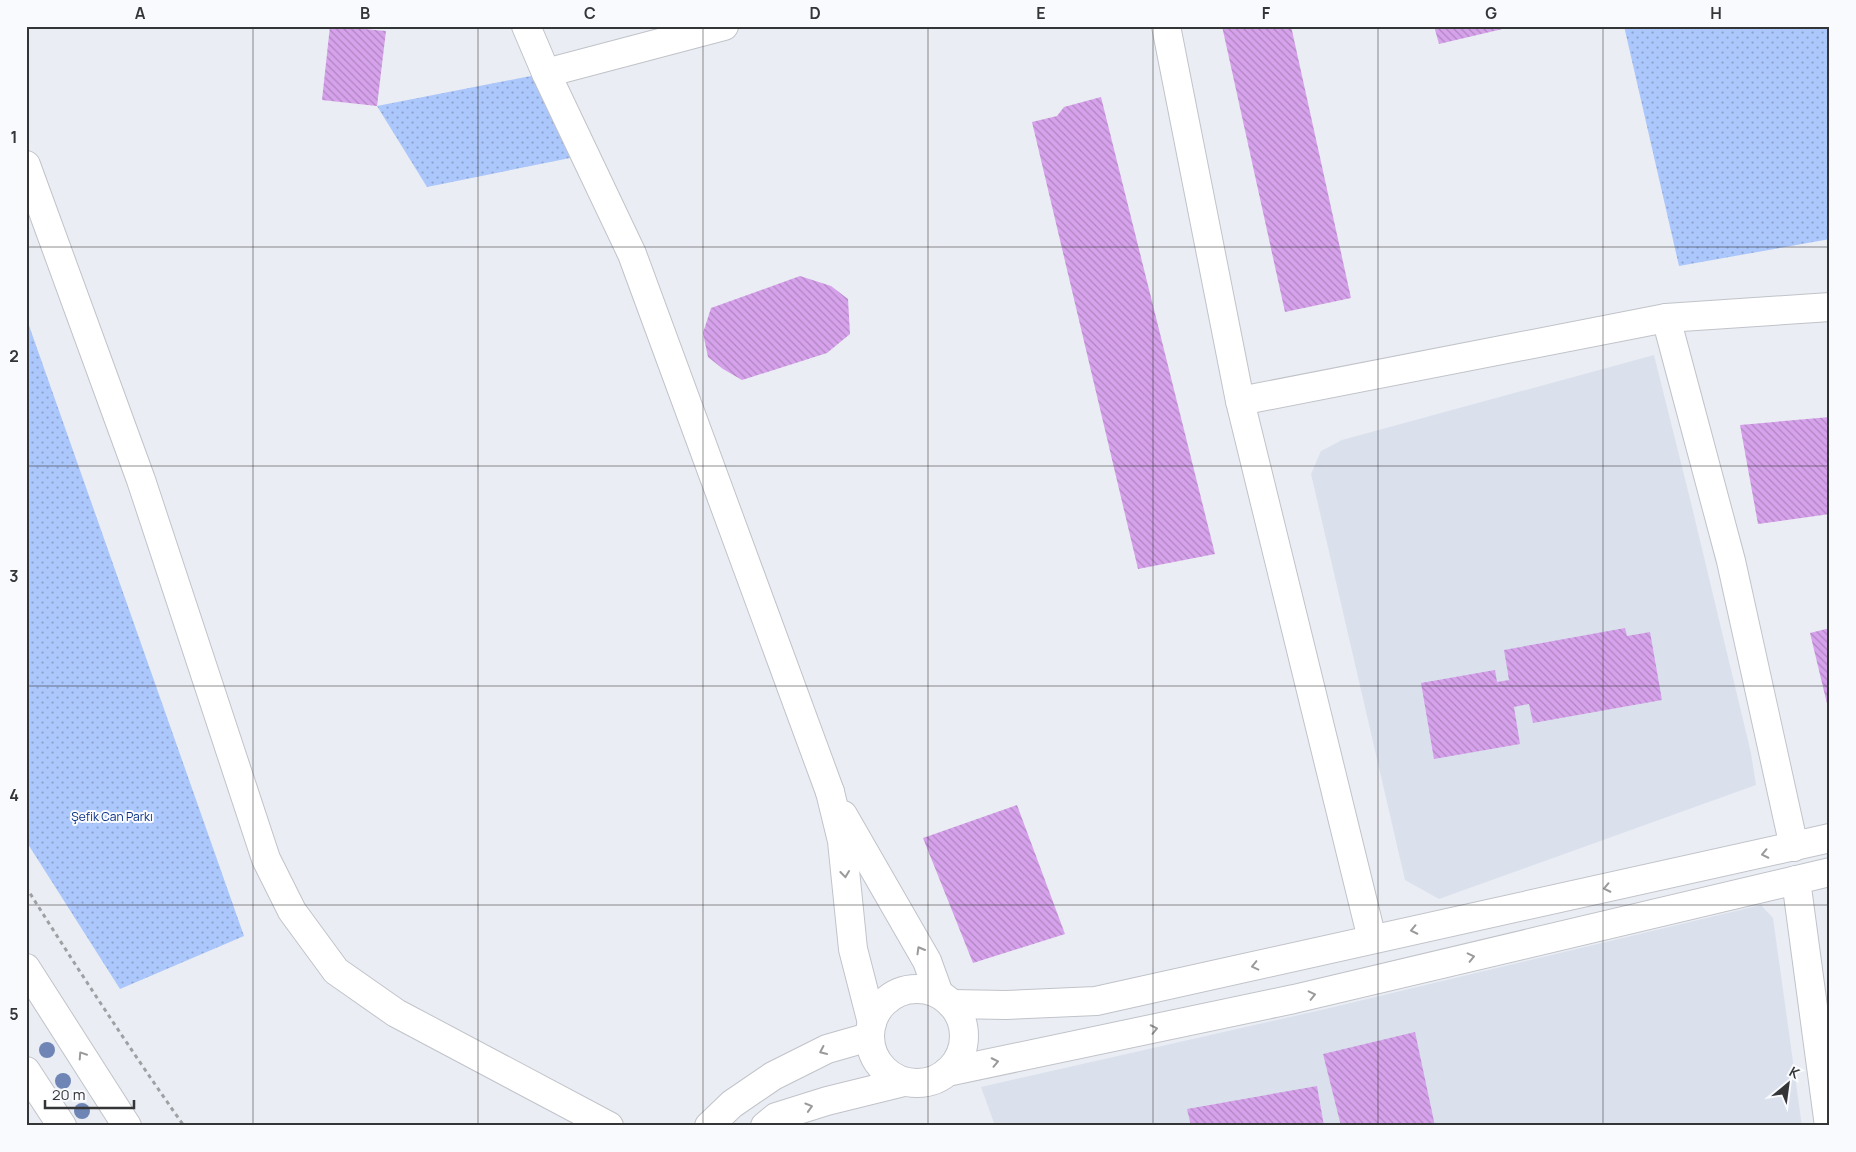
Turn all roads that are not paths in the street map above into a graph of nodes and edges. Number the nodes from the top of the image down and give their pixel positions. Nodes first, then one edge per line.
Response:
1 (526, 26) edge
2 (724, 26) edge
3 (1166, 26) edge
4 (546, 73) junction
5 (26, 165) edge
6 (1830, 308) edge
7 (1666, 318) junction
8 (1240, 401) junction
9 (830, 792) junction
10 (1830, 838) edge
11 (1794, 847) junction
12 (1830, 872) edge
13 (1796, 880) junction
14 (1372, 939) junction
15 (26, 968) edge
16 (945, 999) junction
17 (870, 1030) junction
18 (26, 1071) edge
19 (947, 1072) junction
20 (904, 1082) junction
21 (62, 1126) edge
22 (127, 1126) edge
23 (609, 1126) edge
24 (709, 1126) edge
25 (765, 1126) edge
26 (1829, 1126) edge

1 - 4 street
2 - 4 street
3 - 8 street
4 - 9 street
5 - 23 street
6 - 7 street
7 - 8 street
7 - 11 street
8 - 14 street
16 -> 9 street
9 -> 17 street
10 - 11 street
11 -> 14 street
12 - 13 street
19 -> 13 street
13 - 26 street
14 -> 16 street
22 -> 15 street
16 - 17 street
16 - 19 street
17 - 20 street
17 -> 24 street
18 - 21 street
19 - 20 street
25 -> 20 street

